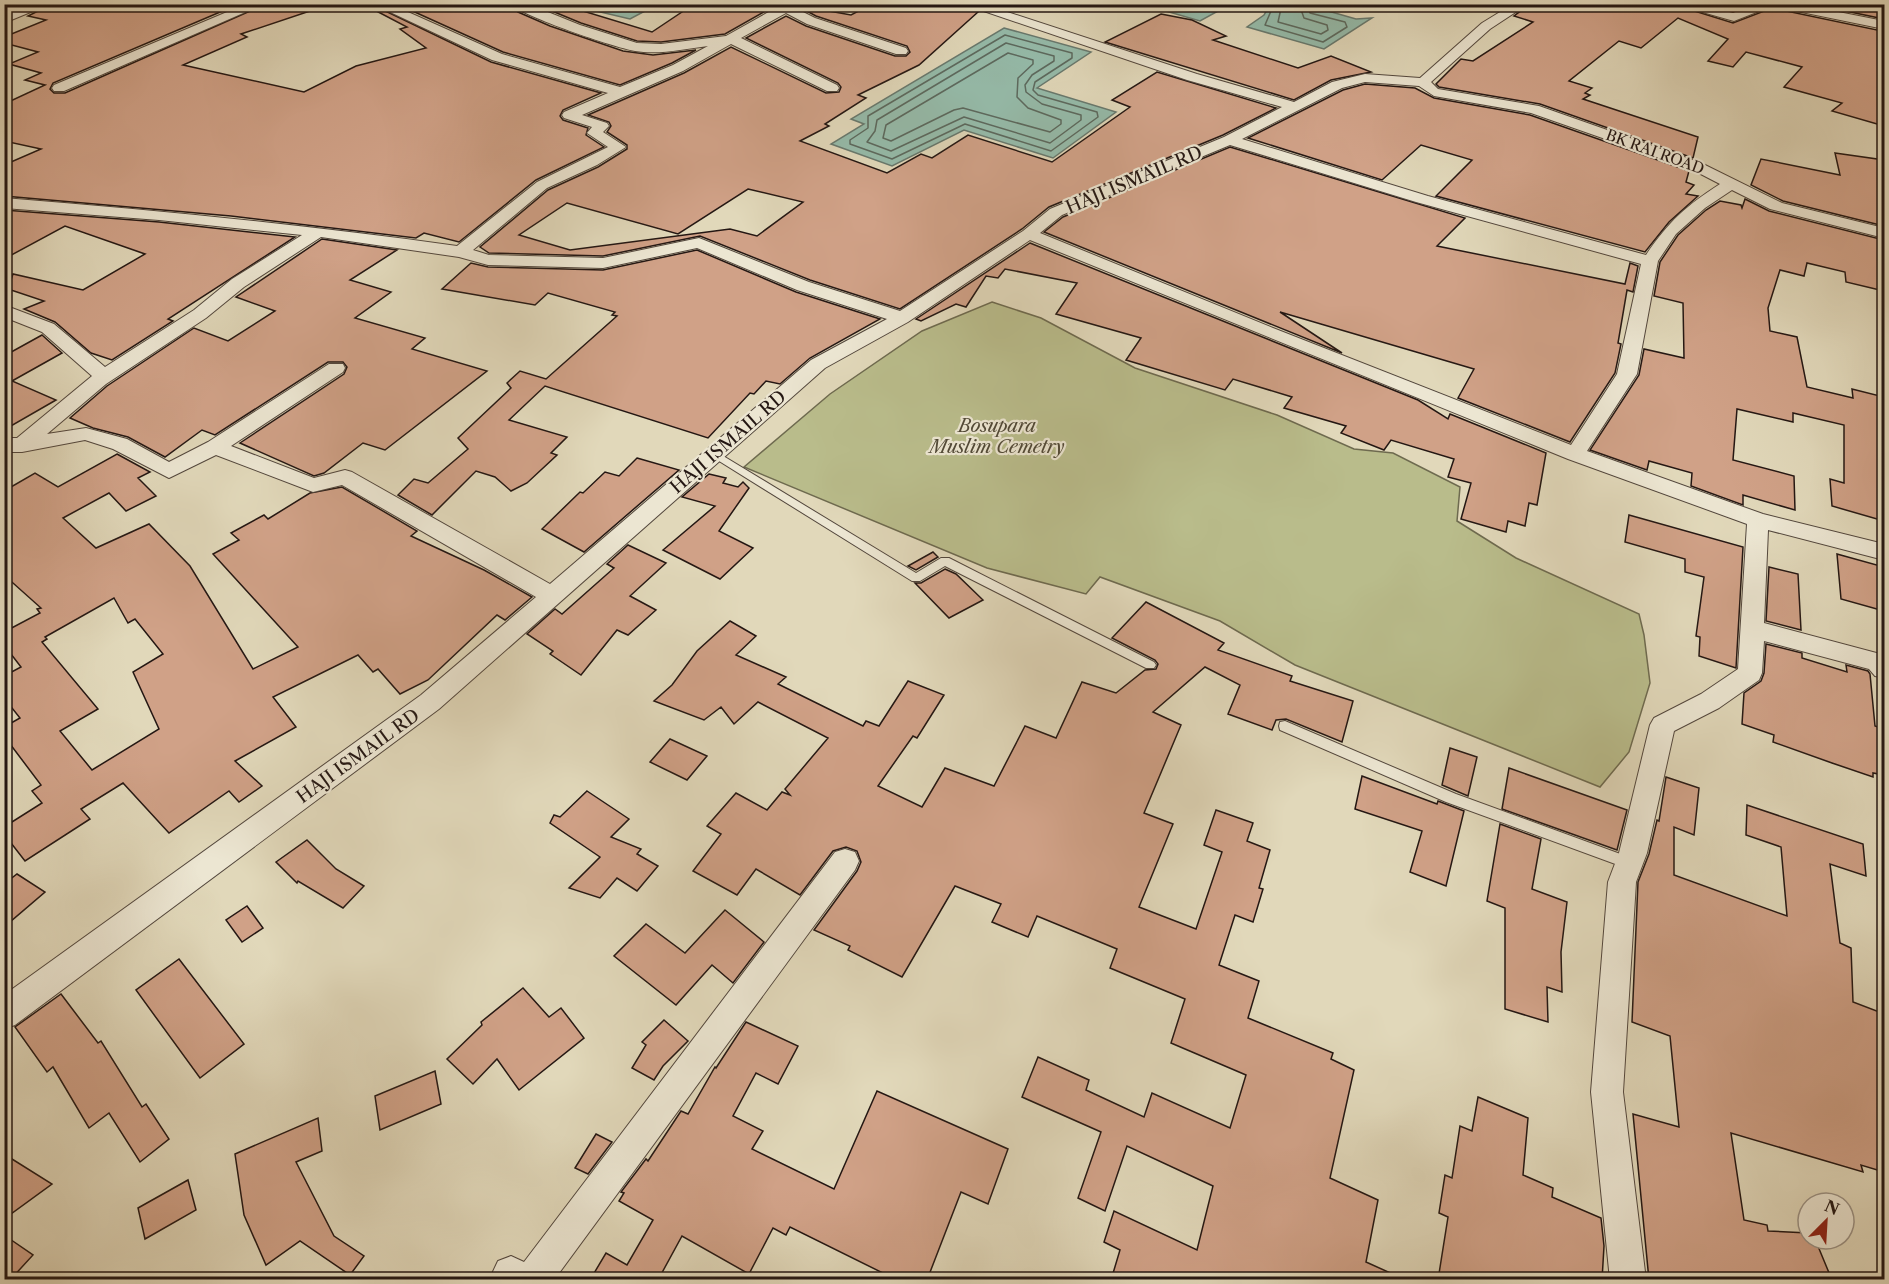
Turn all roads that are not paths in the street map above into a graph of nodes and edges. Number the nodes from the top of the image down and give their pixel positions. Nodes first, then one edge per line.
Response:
1 (44, 4) edge
2 (258, 4) edge
3 (379, 4) edge
4 (516, 4) edge
5 (767, 4) edge
6 (969, 4) edge
7 (1522, 4) edge
8 (1680, 4) edge
9 (1768, 4) edge
10 (1778, 4) edge
11 (790, 6) edge
12 (4, 19) edge
13 (1884, 25) edge
14 (732, 39) junction
15 (901, 51) dead end
16 (1423, 82) junction
17 (59, 88) dead end
18 (832, 88) dead end
19 (621, 92) junction
20 (1297, 107) junction
21 (1229, 140) junction
22 (1733, 183) junction
23 (4, 203) edge
24 (318, 232) junction
25 (1884, 232) edge
26 (1029, 234) junction
27 (461, 252) junction
28 (1650, 261) junction
29 (4, 310) edge
30 (902, 318) junction
31 (336, 368) dead end
32 (104, 376) junction
33 (13, 445) edge
34 (215, 447) junction
35 (715, 454) junction
36 (1575, 454) junction
37 (4, 462) edge
38 (1758, 520) junction
39 (1884, 552) edge
40 (551, 595) junction
41 (1752, 629) junction
42 (1150, 665) dead end
43 (1884, 669) edge
44 (1285, 726) dead end
45 (845, 861) dead end
46 (1629, 863) junction
47 (6, 1008) edge
48 (507, 1280) edge
49 (517, 1280) edge
50 (532, 1280) edge
51 (1628, 1280) edge

1 - 12 street
2 - 17 street
3 - 19 street
4 - 14 street
5 - 11 street
6 - 20 street
7 - 16 street
8 - 9 street
10 - 13 street
11 - 14 street
11 - 15 street
14 - 18 street
14 - 19 street
16 - 20 street, HAJI ISMAIL RD
16 - 22 street, BK RAI ROAD
19 - 27 street
20 - 21 street, HAJI ISMAIL RD
21 - 26 street, HAJI ISMAIL RD
21 - 28 street
22 - 25 street, BK RAI ROAD
22 - 28 street
23 - 24 street
24 - 27 street
24 - 32 street
26 - 30 street, HAJI ISMAIL RD
26 - 36 street
27 - 30 street
28 - 36 street
29 - 32 street
30 - 35 street, HAJI ISMAIL RD
31 - 34 street
32 - 33 street
33 - 34 street
33 - 37 street
34 - 40 street
35 - 40 street, HAJI ISMAIL RD
35 - 42 lane
36 - 38 street
38 - 39 street
38 - 41 street
40 - 47 street, HAJI ISMAIL RD
41 - 43 street
41 - 46 street
44 - 46 lane
45 - 50 street
46 - 51 street
48 - 49 street

